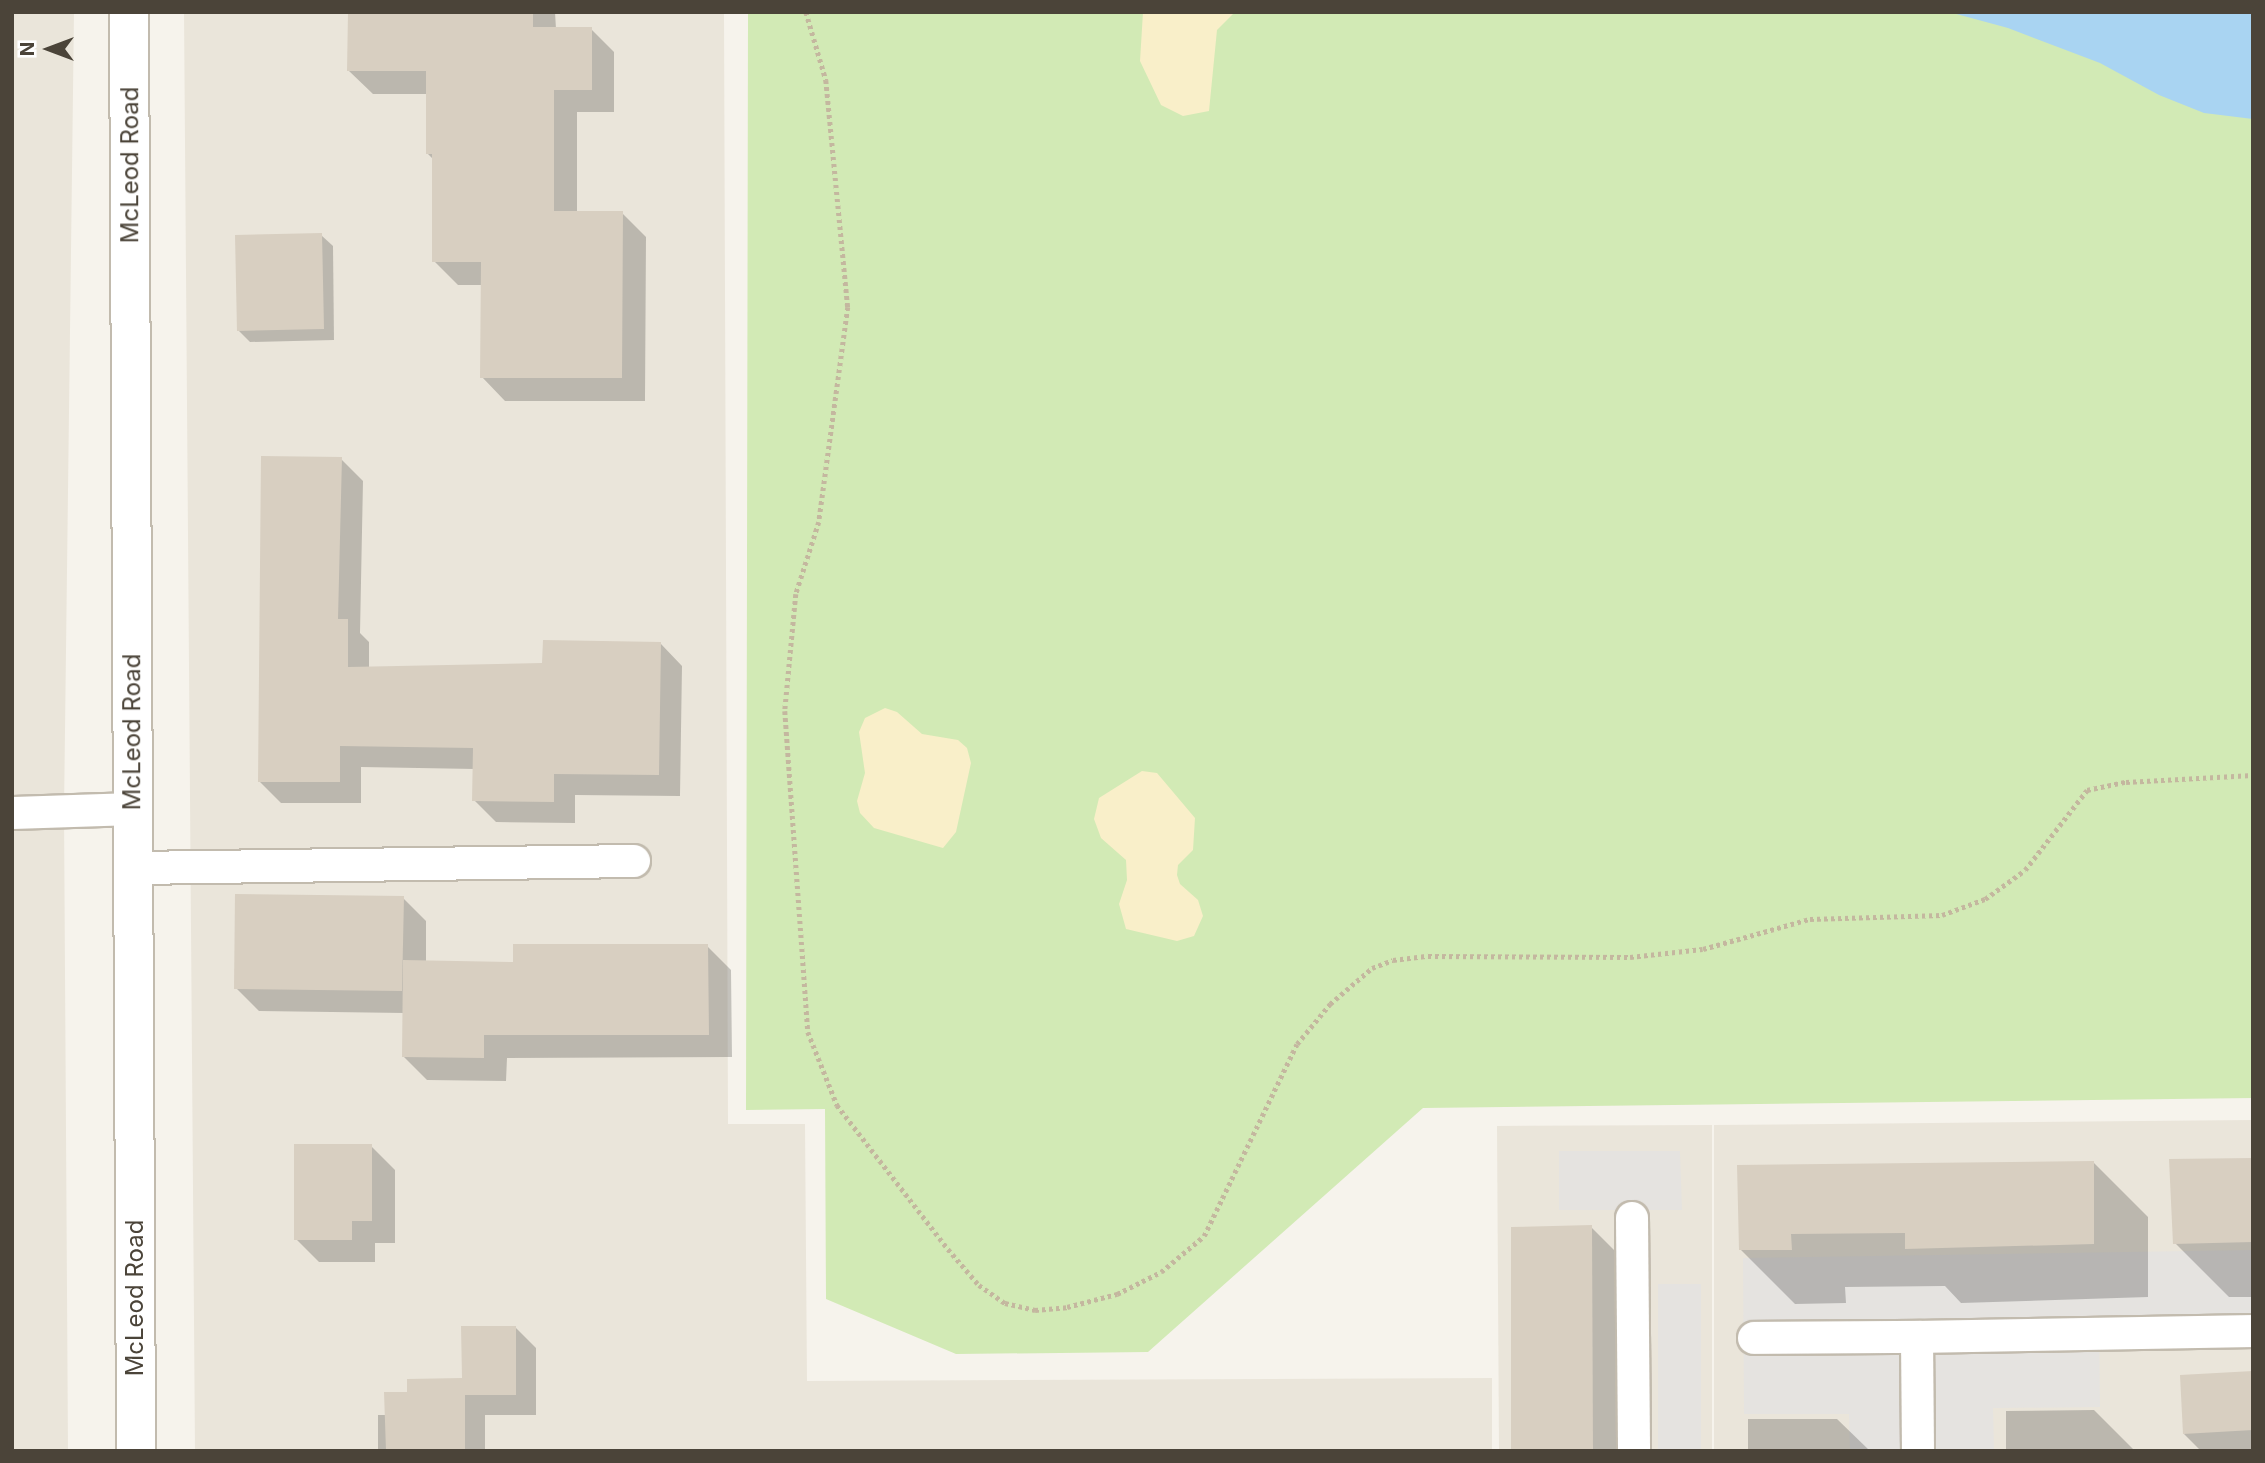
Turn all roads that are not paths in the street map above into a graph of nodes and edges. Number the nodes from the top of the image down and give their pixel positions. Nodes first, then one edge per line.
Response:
1 (130, 12) edge
2 (133, 809) junction
3 (12, 813) edge
4 (634, 861) dead end
5 (134, 868) junction
6 (1632, 1218) dead end
7 (2253, 1331) edge
8 (1917, 1337) junction
9 (1754, 1338) dead end
10 (136, 1451) edge
11 (1633, 1451) edge
12 (1918, 1451) edge

1 - 2 street, McLeod Road
2 - 3 lane
2 - 5 street, McLeod Road
4 - 5 lane
5 - 10 street, McLeod Road
6 - 11 lane
7 - 8 lane
8 - 9 lane
8 - 12 lane

